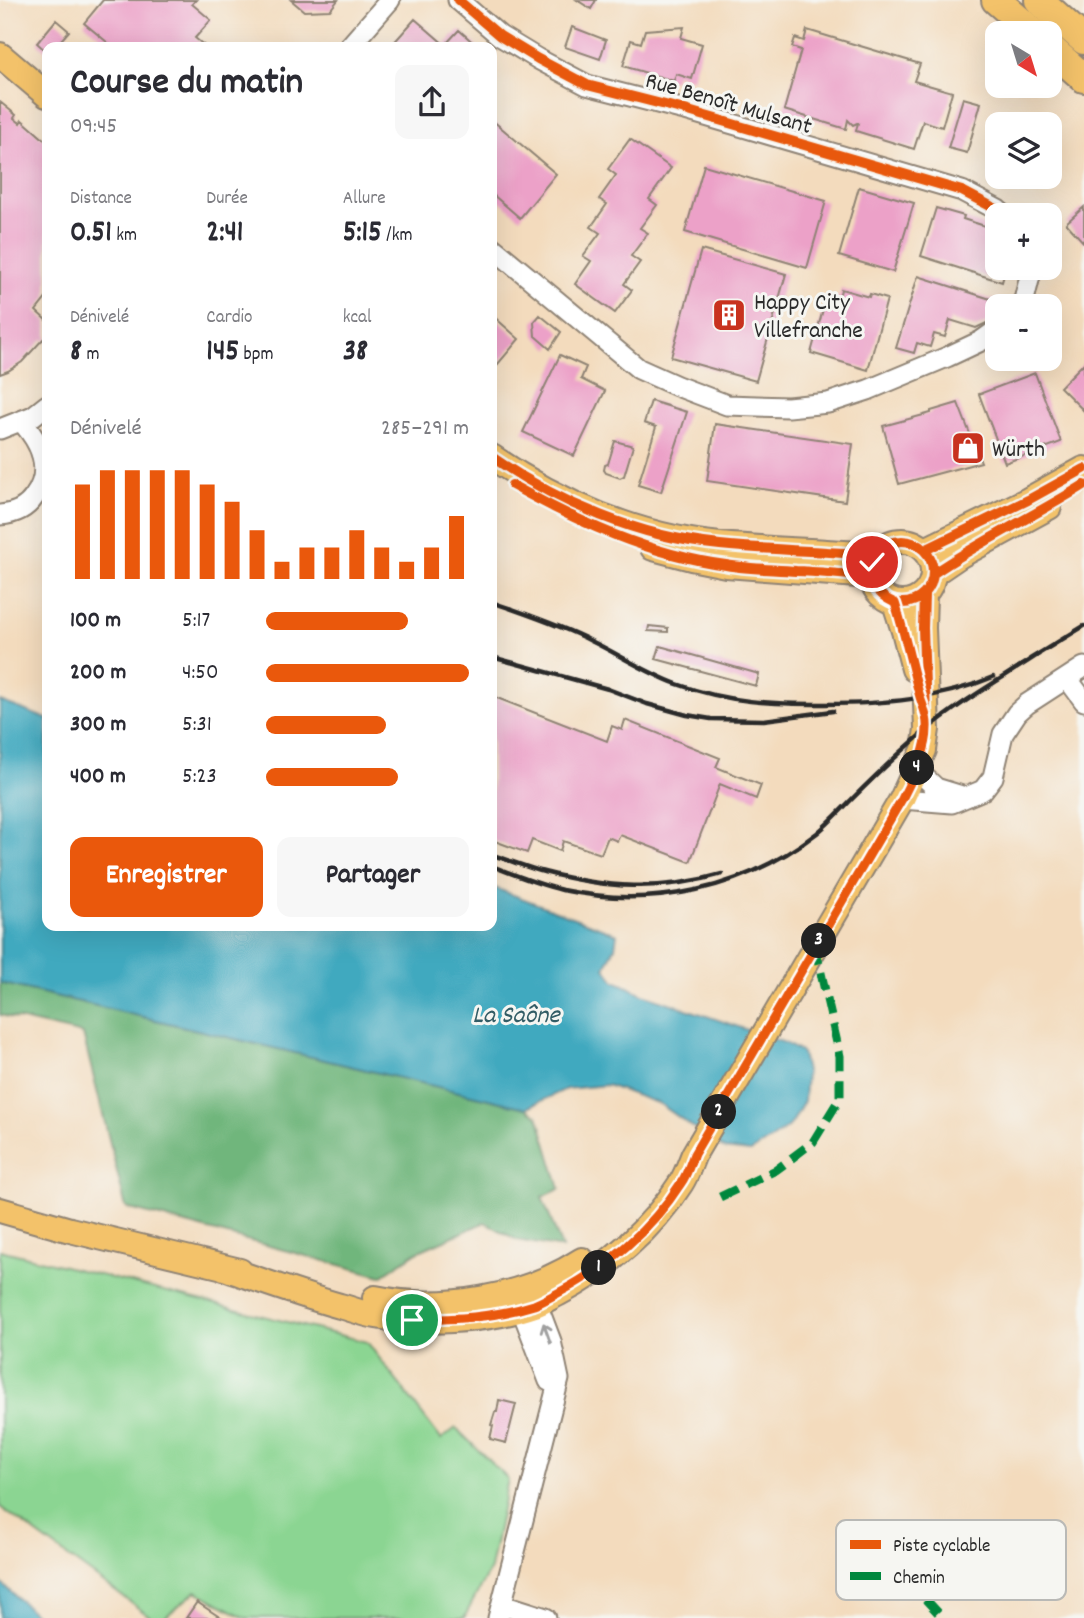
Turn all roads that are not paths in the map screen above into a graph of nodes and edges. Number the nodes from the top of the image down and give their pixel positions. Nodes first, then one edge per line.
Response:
1 (390, 0) edge
2 (458, 0) edge
3 (996, 0) edge
4 (1039, 0) edge
5 (1020, 21) edge
6 (1084, 40) edge
7 (353, 42) edge
8 (0, 55) edge
9 (1062, 59) edge
10 (1084, 78) edge
11 (42, 91) edge
12 (985, 203) edge
13 (497, 251) edge
14 (985, 338) edge
15 (42, 409) edge
16 (21, 421) junction
17 (0, 429) edge
18 (42, 450) edge
19 (497, 461) edge
20 (1084, 469) edge
21 (497, 474) edge
22 (42, 483) edge
23 (1084, 485) edge
24 (0, 515) edge
25 (873, 566) junction
26 (928, 573) junction
27 (895, 603) junction
28 (1084, 667) edge
29 (1067, 678) junction
30 (1084, 701) edge
31 (926, 715) junction
32 (916, 769) junction
33 (966, 797) junction
34 (902, 799) junction
35 (0, 1210) edge
36 (528, 1300) junction
37 (500, 1611) edge
38 (546, 1618) edge

1 - 7 street
2 - 12 street, Rue Benoît Mulsant
3 - 5 highway
4 - 6 highway
8 - 11 main road
9 - 10 highway
13 - 14 street
15 - 16 street
16 - 17 street
16 - 18 street
19 - 25 main road
20 - 26 main road
21 - 25 main road
22 - 24 street
23 - 26 main road
25 - 26 main road
25 - 27 main road
26 - 27 main road
26 - 31 main road
27 - 31 main road
28 - 29 street
29 - 30 street
29 - 33 street
31 - 32 main road
32 - 33 street
32 - 34 main road
33 - 34 street
34 - 36 main road
35 - 36 main road
36 - 37 street
37 - 38 street

